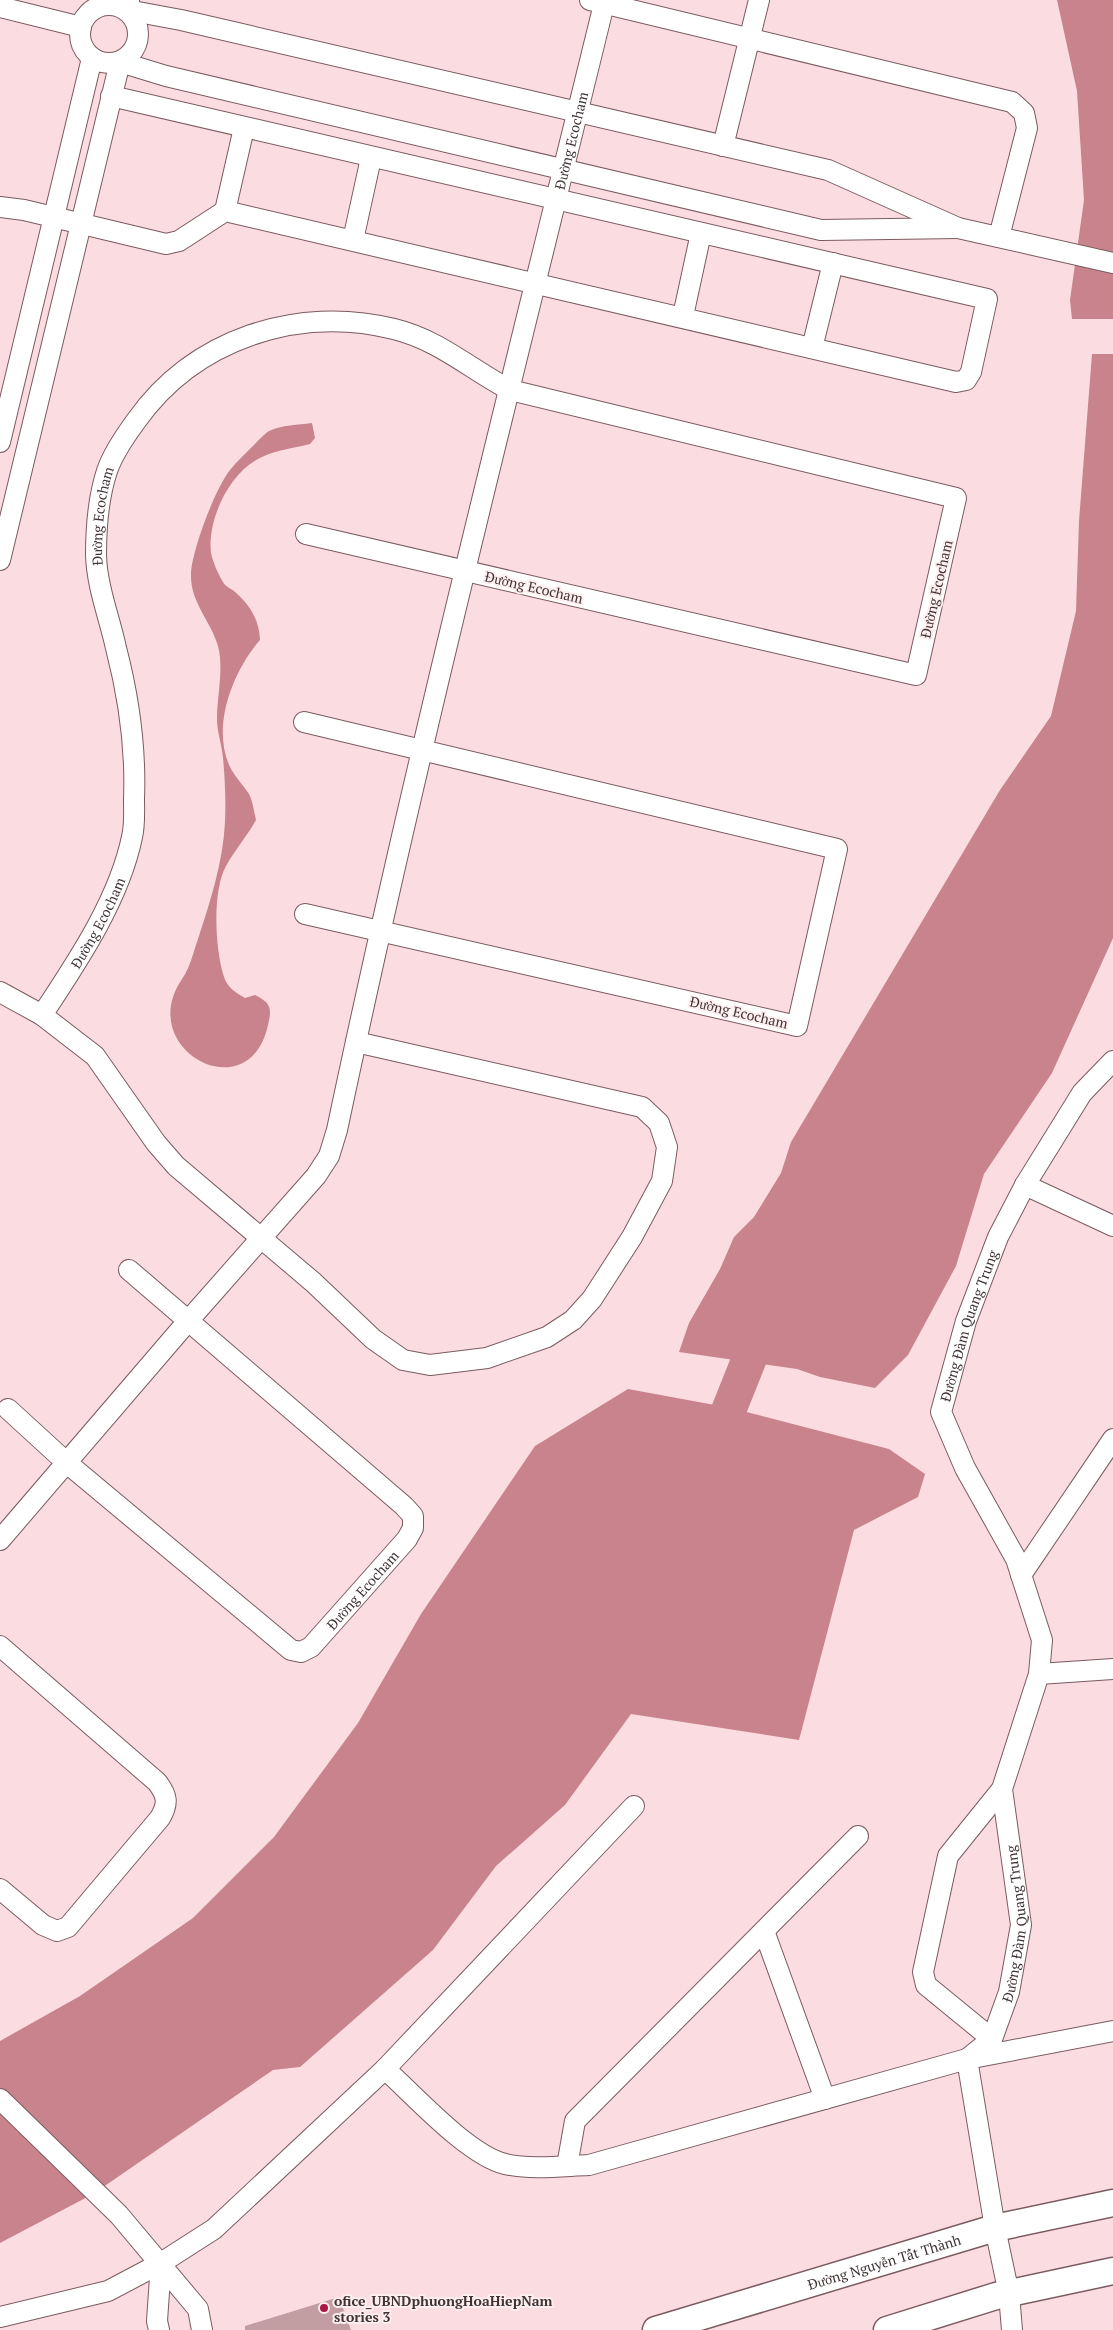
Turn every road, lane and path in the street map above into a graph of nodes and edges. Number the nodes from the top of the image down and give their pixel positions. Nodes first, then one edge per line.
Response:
1 (759, 0) edge
2 (600, 1) edge
3 (105, 3) edge
4 (128, 5) edge
5 (0, 7) edge
6 (81, 27) junction
7 (750, 38) junction
8 (92, 58) junction
9 (120, 62) junction
10 (111, 96) junction
11 (577, 112) junction
12 (244, 128) junction
13 (723, 146) junction
14 (371, 158) junction
15 (564, 170) junction
16 (556, 200) junction
17 (0, 207) edge
18 (225, 211) junction
19 (54, 217) junction
20 (81, 224) junction
21 (958, 228) junction
22 (701, 233) junction
23 (1000, 238) junction
24 (353, 240) junction
25 (1113, 263) edge
26 (833, 264) junction
27 (536, 282) junction
28 (683, 316) junction
29 (812, 348) junction
30 (510, 390) junction
31 (0, 442) edge
32 (306, 534) dead end
33 (0, 560) edge
34 (464, 571) junction
35 (304, 722) dead end
36 (422, 750) junction
37 (305, 914) dead end
38 (380, 931) junction
39 (0, 992) edge
40 (42, 1015) junction
41 (356, 1042) junction
42 (1113, 1061) edge
43 (1024, 1185) junction
44 (1113, 1226) edge
45 (262, 1238) junction
46 (129, 1270) dead end
47 (188, 1320) junction
48 (8, 1409) dead end
49 (1113, 1439) edge
50 (68, 1463) junction
51 (3, 1531) edge
52 (1021, 1576) junction
53 (0, 1646) edge
54 (1113, 1669) edge
55 (1039, 1674) junction
56 (1002, 1789) junction
57 (634, 1806) dead end
58 (858, 1836) dead end
59 (0, 1889) edge
60 (764, 1931) junction
61 (1113, 2031) edge
62 (992, 2039) junction
63 (968, 2059) junction
64 (385, 2069) junction
65 (0, 2099) edge
66 (826, 2099) junction
67 (567, 2166) junction
68 (1113, 2204) edge
69 (995, 2228) junction
70 (161, 2263) junction
71 (1113, 2271) edge
72 (1009, 2294) junction
73 (0, 2317) edge
74 (159, 2330) edge
75 (202, 2330) edge
76 (656, 2330) edge
77 (887, 2330) edge
78 (1012, 2330) edge

1 - 7 street
2 - 7 street
2 - 11 street, Đường Ecocham
3 - 4 street
3 - 6 street
4 - 9 street
4 - 11 street
5 - 6 street
6 - 8 street
7 - 13 street
7 - 23 street
8 - 9 street
8 - 19 street
9 - 10 street
9 - 15 street
10 - 12 street
10 - 20 street
11 - 13 street
11 - 15 street, Đường Ecocham
12 - 14 street
12 - 18 street
13 - 21 street
14 - 16 street
14 - 24 street
15 - 16 street, Đường Ecocham
15 - 21 street
16 - 22 street
16 - 27 street, Đường Ecocham
17 - 19 street
18 - 20 street
18 - 24 street
19 - 20 street
19 - 31 street
20 - 33 street
21 - 23 street
22 - 26 street
22 - 28 street
23 - 25 street
24 - 27 street
26 - 29 street
26 - 29 street
27 - 28 street
27 - 30 street, Đường Ecocham
28 - 29 street
30 - 34 street, Đường Ecocham
30 - 34 street, Đường Ecocham
30 - 40 street, Đường Ecocham
32 - 34 street, Đường Ecocham
34 - 36 street, Đường Ecocham
35 - 36 street, Đường Ecocham
36 - 38 street, Đường Ecocham
36 - 38 street, Đường Ecocham
37 - 38 street, Đường Ecocham
38 - 41 street, Đường Ecocham
39 - 40 street
40 - 45 street
41 - 45 street, Đường Ecocham
41 - 45 street
42 - 43 street, Đường Đàm Quang Trung
43 - 44 street
43 - 52 street, Đường Đàm Quang Trung
45 - 47 street, Đường Ecocham
46 - 47 street, Đường Ecocham
47 - 50 street, Đường Ecocham
47 - 50 street, Đường Ecocham
48 - 50 street, Đường Ecocham
49 - 52 street
50 - 51 street, Đường Ecocham
52 - 55 street, Đường Đàm Quang Trung
53 - 59 street
54 - 55 street
55 - 56 street, Đường Đàm Quang Trung
56 - 62 street, Đường Đàm Quang Trung
56 - 62 street
57 - 64 street
58 - 60 street
60 - 66 street
60 - 67 street
61 - 63 street
62 - 63 street
63 - 66 street
63 - 69 street
64 - 67 street
64 - 70 street
65 - 70 street
66 - 67 street
68 - 69 main road, Đường Nguyễn Tất Thành
69 - 72 street
69 - 76 main road, Đường Nguyễn Tất Thành
70 - 73 street
70 - 74 street
70 - 75 street
71 - 72 main road
72 - 77 main road
72 - 78 street

